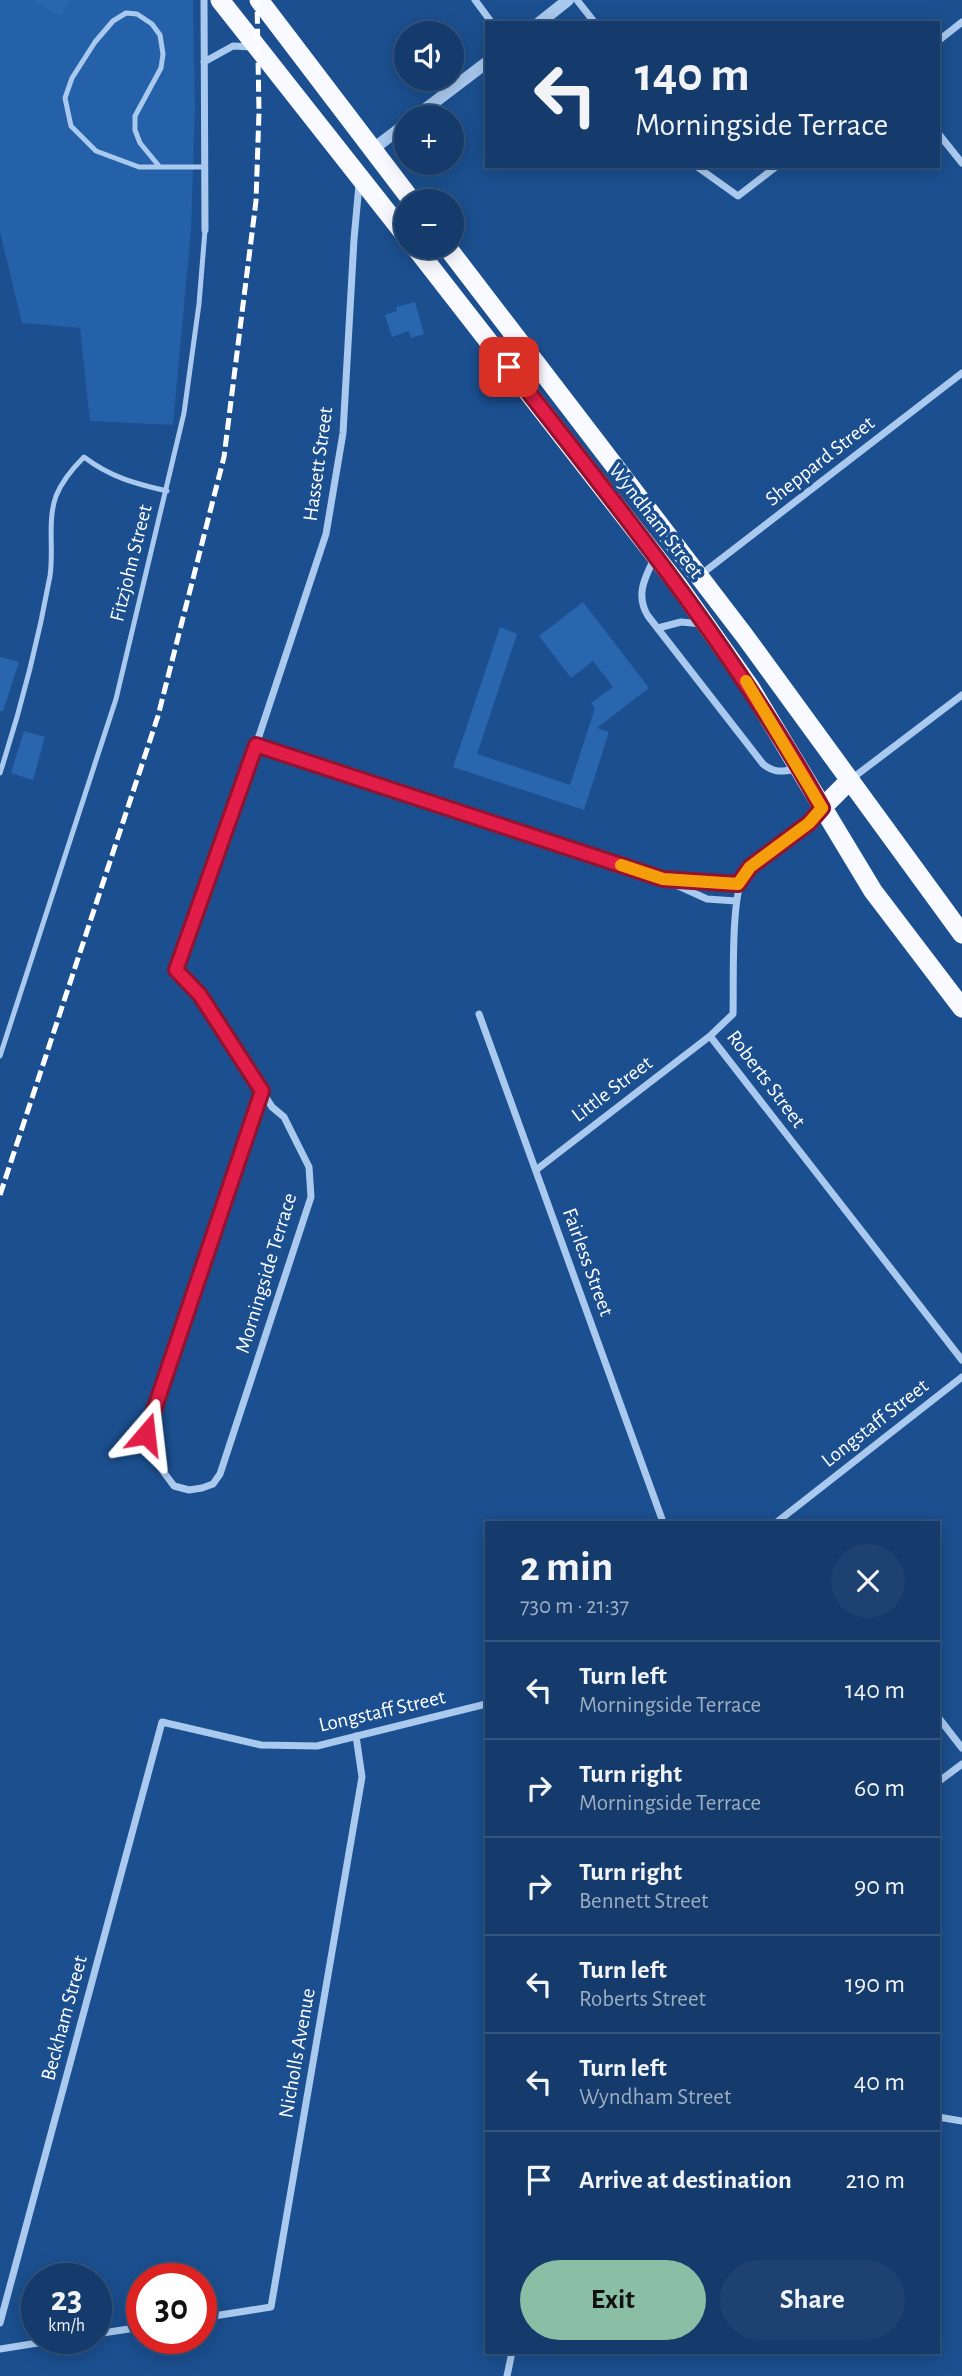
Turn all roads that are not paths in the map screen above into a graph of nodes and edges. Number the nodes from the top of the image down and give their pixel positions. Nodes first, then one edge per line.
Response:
1 (204, 0) edge
2 (220, 0) edge
3 (258, 0) edge
4 (475, 0) edge
5 (568, 0) edge
6 (577, 0) edge
7 (491, 21) edge
8 (542, 21) edge
9 (593, 21) edge
10 (962, 22) edge
11 (940, 39) edge
12 (259, 49) junction
13 (204, 62) junction
14 (485, 64) edge
15 (431, 105) edge
16 (394, 133) edge
17 (940, 136) edge
18 (373, 149) junction
19 (962, 163) edge
20 (159, 166) junction
21 (205, 167) junction
22 (699, 168) edge
23 (774, 168) edge
24 (360, 177) junction
25 (403, 189) edge
26 (394, 221) edge
27 (205, 230) joint
28 (424, 259) edge
29 (456, 259) edge
30 (962, 373) edge
31 (167, 491) junction
32 (655, 556) junction
33 (698, 576) junction
34 (706, 624) junction
35 (658, 628) junction
36 (962, 695) edge
37 (256, 745) junction
38 (800, 768) junction
39 (0, 773) edge
40 (849, 781) junction
41 (822, 808) junction
42 (663, 879) junction
43 (738, 884) junction
44 (736, 901) junction
45 (962, 934) edge
46 (962, 1009) edge
47 (479, 1014) dead end
48 (710, 1036) junction
49 (0, 1056) edge
50 (262, 1091) junction
51 (536, 1170) junction
52 (962, 1360) edge
53 (962, 1377) edge
54 (786, 1520) edge
55 (663, 1521) edge
56 (485, 1704) edge
57 (940, 1720) edge
58 (162, 1722) joint
59 (356, 1736) junction
60 (962, 1748) edge
61 (962, 1764) edge
62 (940, 1780) edge
63 (940, 2117) edge
64 (962, 2121) edge
65 (217, 2315) edge
66 (0, 2323) edge
67 (21, 2345) edge
68 (0, 2348) edge
69 (512, 2354) edge
70 (508, 2376) edge

1 - 13 street, Fitzjohn Street
2 - 12 highway
3 - 18 highway
4 - 7 street
5 - 8 street
6 - 9 street
10 - 11 street
12 - 13 street
12 - 24 highway
13 - 21 street, Fitzjohn Street
14 - 15 street
16 - 18 street
17 - 19 street
18 - 24 highway
18 - 25 highway
20 - 20 lane
20 - 21 lane
21 - 27 street, Fitzjohn Street
22 - 23 street
24 - 26 highway
24 - 37 street, Hassett Street
27 - 31 lane, Fitzjohn Street
28 - 32 highway, Wyndham Street
29 - 33 highway, Wyndham Street
30 - 33 street, Sheppard Street
31 - 39 lane
31 - 49 lane, Fitzjohn Street
32 - 34 highway, Wyndham Street
32 - 35 street
33 - 40 highway, Wyndham Street
34 - 35 street
34 - 38 highway, Wyndham Street
35 - 38 street
36 - 40 street
37 - 42 street
37 - 50 street, Morningside Terrace
38 - 41 highway, Wyndham Street
40 - 41 highway
40 - 45 highway, Wyndham Street
41 - 43 street
41 - 46 highway, Wyndham Street
42 - 43 street
42 - 44 street
43 - 44 street, Roberts Street
44 - 48 street, Roberts Street
47 - 51 street, Fairless Street
48 - 51 street, Little Street
48 - 52 street, Roberts Street
50 - 50 street, Morningside Terrace
51 - 55 street, Fairless Street
53 - 54 street, Longstaff Street
56 - 59 street, Longstaff Street
57 - 60 street
58 - 59 street, Longstaff Street
58 - 66 street, Beckham Street
59 - 65 street, Nicholls Avenue
61 - 62 street
63 - 64 street
67 - 68 street
69 - 70 street

